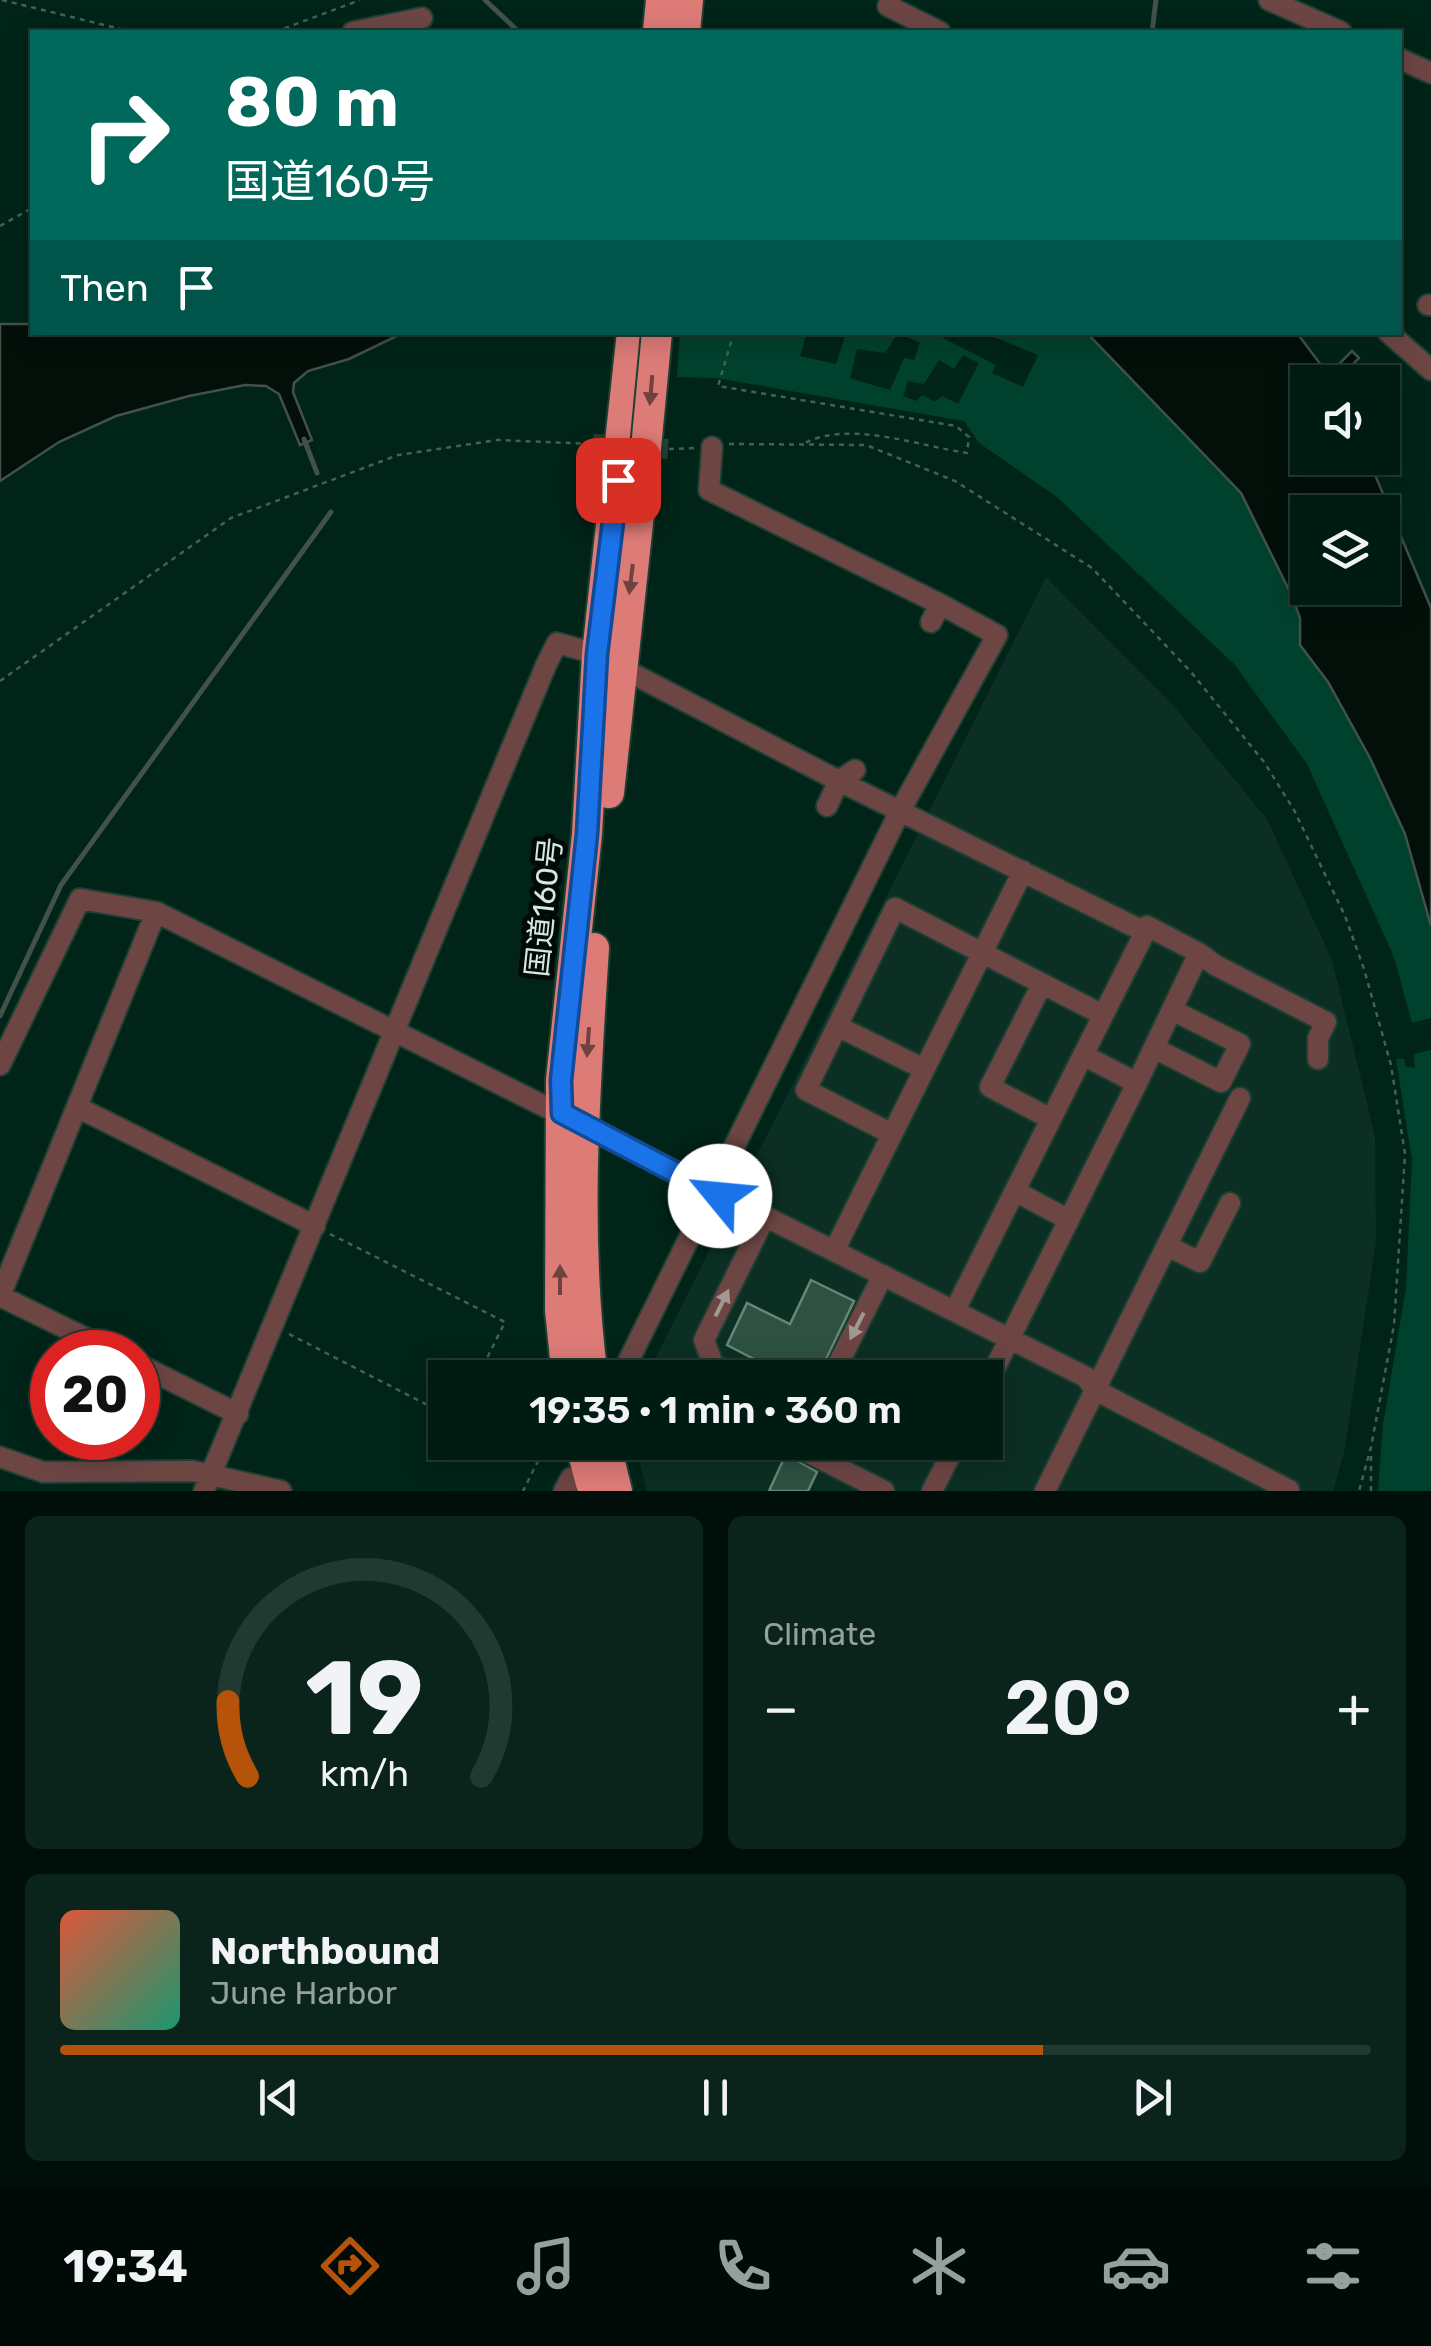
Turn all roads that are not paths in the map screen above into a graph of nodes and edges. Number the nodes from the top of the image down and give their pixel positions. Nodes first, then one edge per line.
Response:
1 (661, 0) edge
2 (688, 0) edge
3 (1269, 0) edge
4 (889, 3) edge
5 (422, 18) dead end
6 (363, 30) edge
7 (658, 30) edge
8 (685, 30) edge
9 (936, 30) edge
10 (1337, 30) edge
11 (1402, 60) edge
12 (1431, 73) edge
13 (632, 335) edge
14 (656, 335) edge
15 (1392, 335) edge
16 (1423, 362) edge
17 (1431, 388) edge
18 (632, 447) junction
19 (712, 447) road end
20 (597, 654) junction
21 (620, 676) junction
22 (847, 775) junction
23 (827, 806) dead end
24 (900, 810) junction
25 (1022, 871) junction
26 (156, 912) junction
27 (1144, 932) junction
28 (982, 952) junction
29 (1199, 953) junction
30 (1042, 984) junction
31 (1172, 1010) junction
32 (1103, 1015) junction
33 (837, 1026) junction
34 (396, 1032) junction
35 (1154, 1048) junction
36 (1083, 1055) junction
37 (1318, 1059) dead end
38 (0, 1065) edge
39 (924, 1069) junction
40 (1137, 1083) junction
41 (1240, 1098) dead end
42 (77, 1107) junction
43 (573, 1119) junction
44 (1051, 1119) junction
45 (892, 1134) junction
46 (1196, 1186) junction
47 (1014, 1191) junction
48 (712, 1192) junction
49 (764, 1217) junction
50 (1069, 1220) junction
51 (315, 1226) junction
52 (1167, 1246) junction
53 (834, 1251) junction
54 (884, 1275) junction
55 (0, 1296) edge
56 (955, 1310) junction
57 (69, 1330) edge
58 (1010, 1339) junction
59 (565, 1360) edge
60 (591, 1360) edge
61 (629, 1360) edge
62 (712, 1360) edge
63 (840, 1360) edge
64 (999, 1360) edge
65 (160, 1375) edge
66 (1095, 1390) junction
67 (238, 1414) junction
68 (0, 1457) edge
69 (578, 1460) edge
70 (610, 1460) edge
71 (823, 1460) edge
72 (948, 1460) edge
73 (207, 1483) edge
74 (576, 1487) edge
75 (1289, 1490) edge
76 (282, 1491) edge
77 (617, 1491) edge
78 (884, 1491) edge
79 (932, 1491) edge
80 (1045, 1491) edge

1 - 7 highway
2 - 8 highway
3 - 10 street
4 - 9 street
5 - 6 street
11 - 12 street
13 - 18 highway
14 -> 18 highway, bridge
15 - 16 street
16 - 17 street
18 - 20 highway, 国道160号
18 -> 21 highway, 国道160号
19 - 24 street
20 - 34 street
20 - 43 highway, 国道160号
21 - 22 street
21 -> 43 highway, 国道160号
22 - 23 street
22 - 24 street
24 - 25 street
24 - 48 street
25 - 27 street
25 - 28 street
26 - 34 street
26 - 38 street
26 - 42 street
27 - 29 street
27 - 32 street
28 - 30 street
28 - 33 street
28 - 39 street
29 - 31 street
29 - 37 street
30 - 32 street
30 - 44 street
31 - 35 street
31 - 35 street
32 - 36 street
33 - 39 street
33 - 45 street
34 - 43 street
34 - 51 street
35 - 40 street
36 - 40 street
36 - 44 street
39 - 45 street
40 - 50 street
41 - 46 street
42 - 51 street
42 - 55 street
43 - 48 street
59 -> 43 highway, 国道160号
43 - 60 highway, 国道160号
44 - 47 street
45 - 53 street
46 - 52 street
46 - 52 street
47 - 50 street
47 - 56 street
48 - 49 street
48 - 61 street
49 - 53 street
62 -> 49 street
50 - 58 street
51 - 67 street
52 - 66 street
53 - 54 street
54 - 56 street
54 -> 63 street
55 - 57 street
56 - 58 street
58 - 64 street
58 - 66 street
65 - 67 street
66 - 75 street
66 - 80 street
67 - 73 street
68 - 73 street
69 - 74 highway
70 - 77 highway
71 - 78 street
72 - 79 street
73 - 76 street

